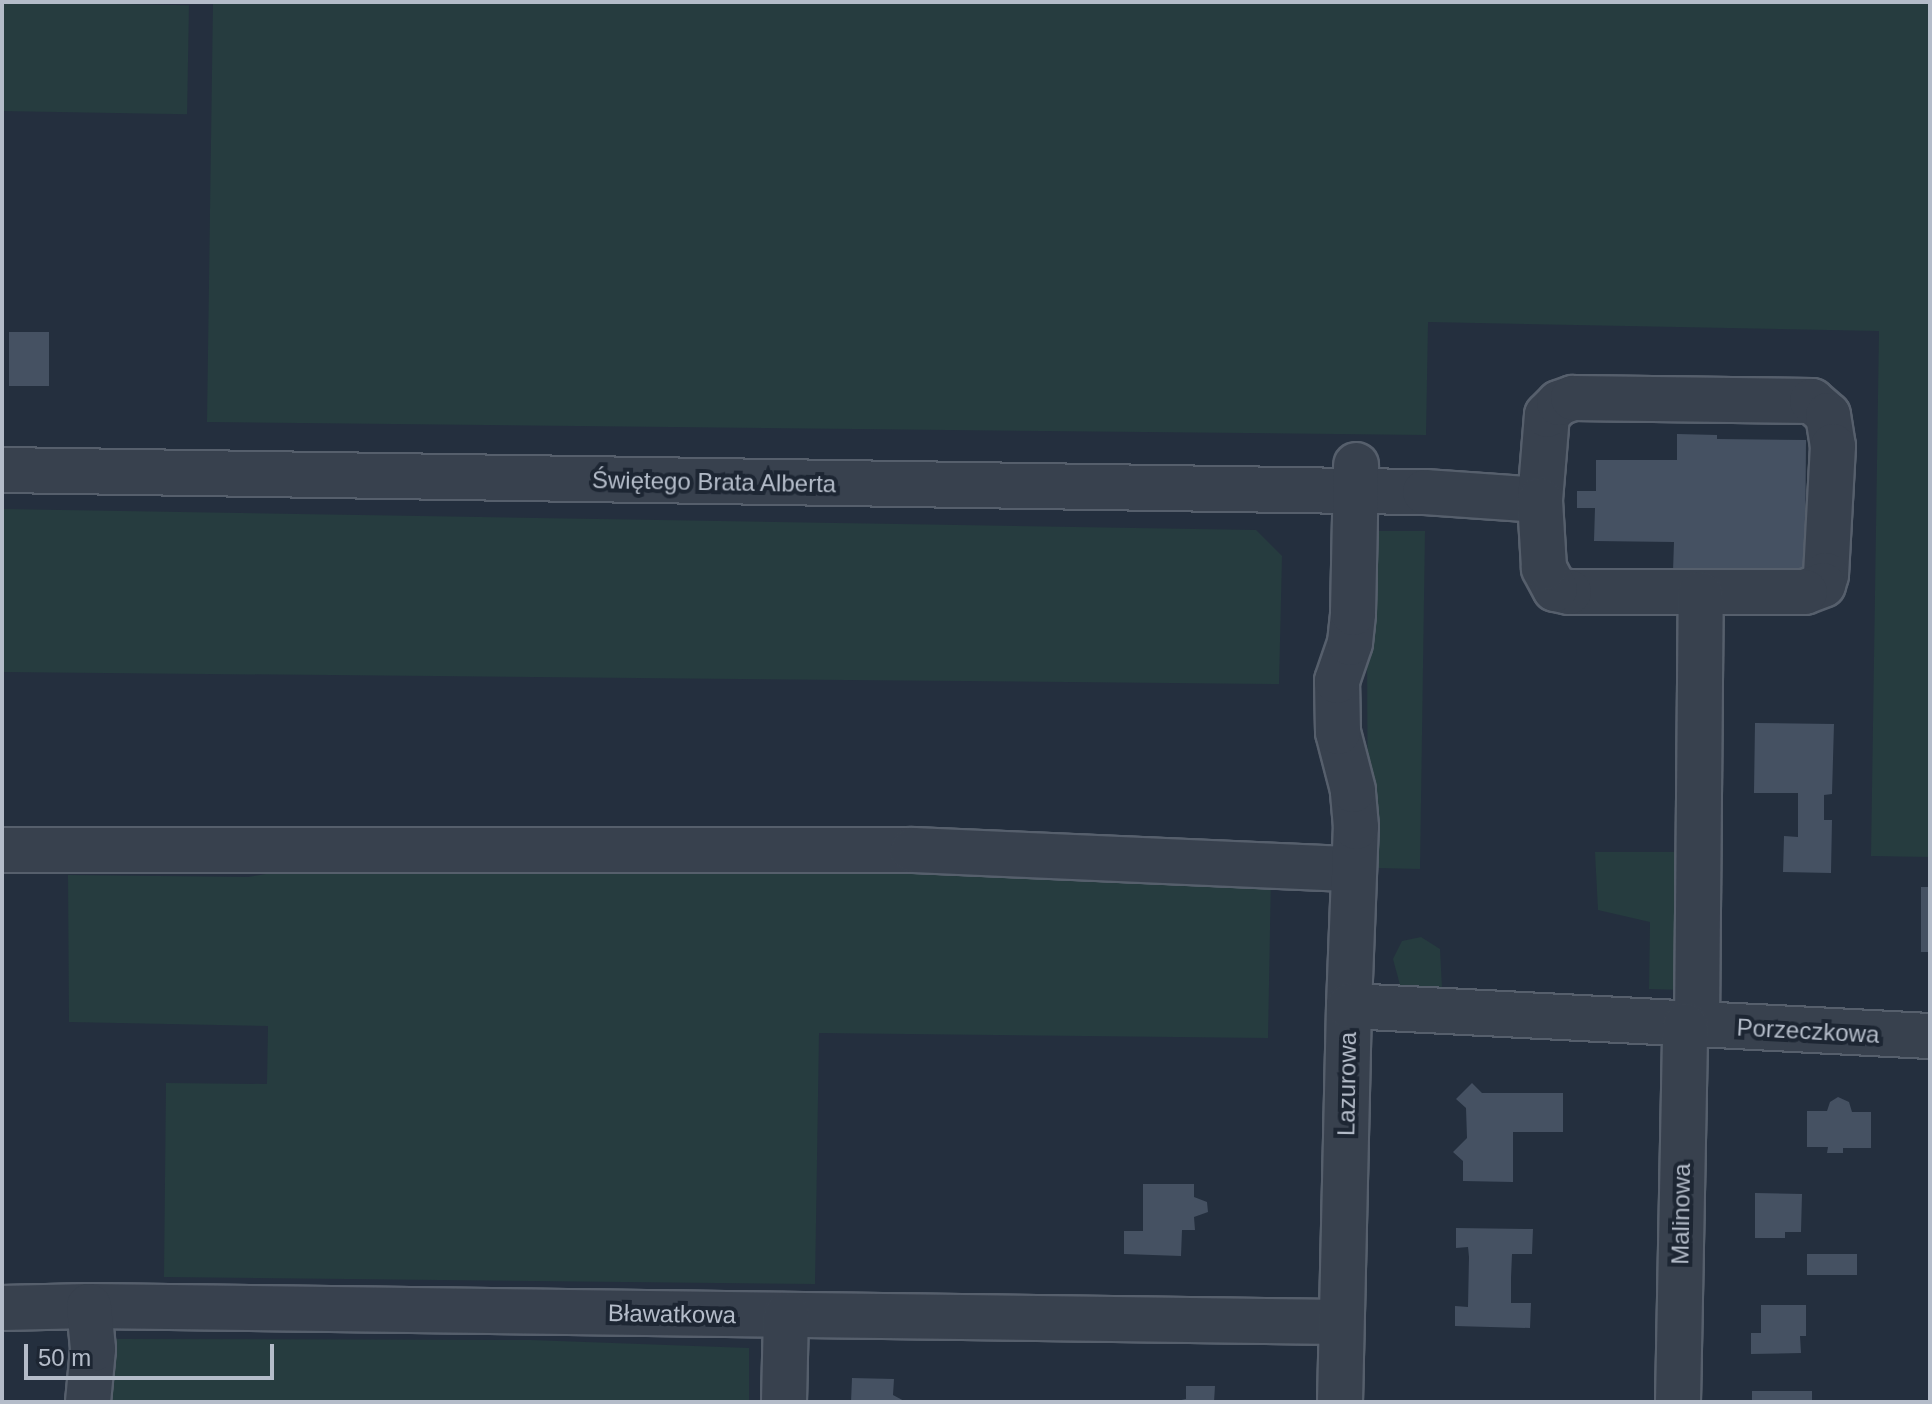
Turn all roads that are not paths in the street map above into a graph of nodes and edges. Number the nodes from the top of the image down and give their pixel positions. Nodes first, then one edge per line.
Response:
1 (2, 470) edge
2 (1355, 478) junction
3 (1540, 500) junction
4 (1701, 594) junction
5 (2, 850) edge
6 (1354, 869) junction
7 (1349, 1006) junction
8 (1691, 1025) junction
9 (1930, 1036) edge
10 (89, 1306) junction
11 (2, 1308) edge
12 (786, 1315) junction
13 (1341, 1322) junction
14 (88, 1402) edge
15 (784, 1402) edge
16 (1340, 1402) edge
17 (1678, 1402) edge

1 - 2 street, Świętego Brata Alberta
2 - 3 street, Świętego Brata Alberta
2 - 6 street
3 - 4 street
3 - 4 street
4 - 8 street, Malinowa
5 - 6 street
6 - 7 street
7 - 8 street, Lazurowa
7 - 13 street, Lazurowa
8 - 9 street, Porzeczkowa
8 - 17 street, Malinowa
10 - 11 street, Bławatkowa
10 - 12 street, Bławatkowa
10 - 14 street
12 - 13 street, Bławatkowa
12 - 15 street
13 - 16 street, Lazurowa

